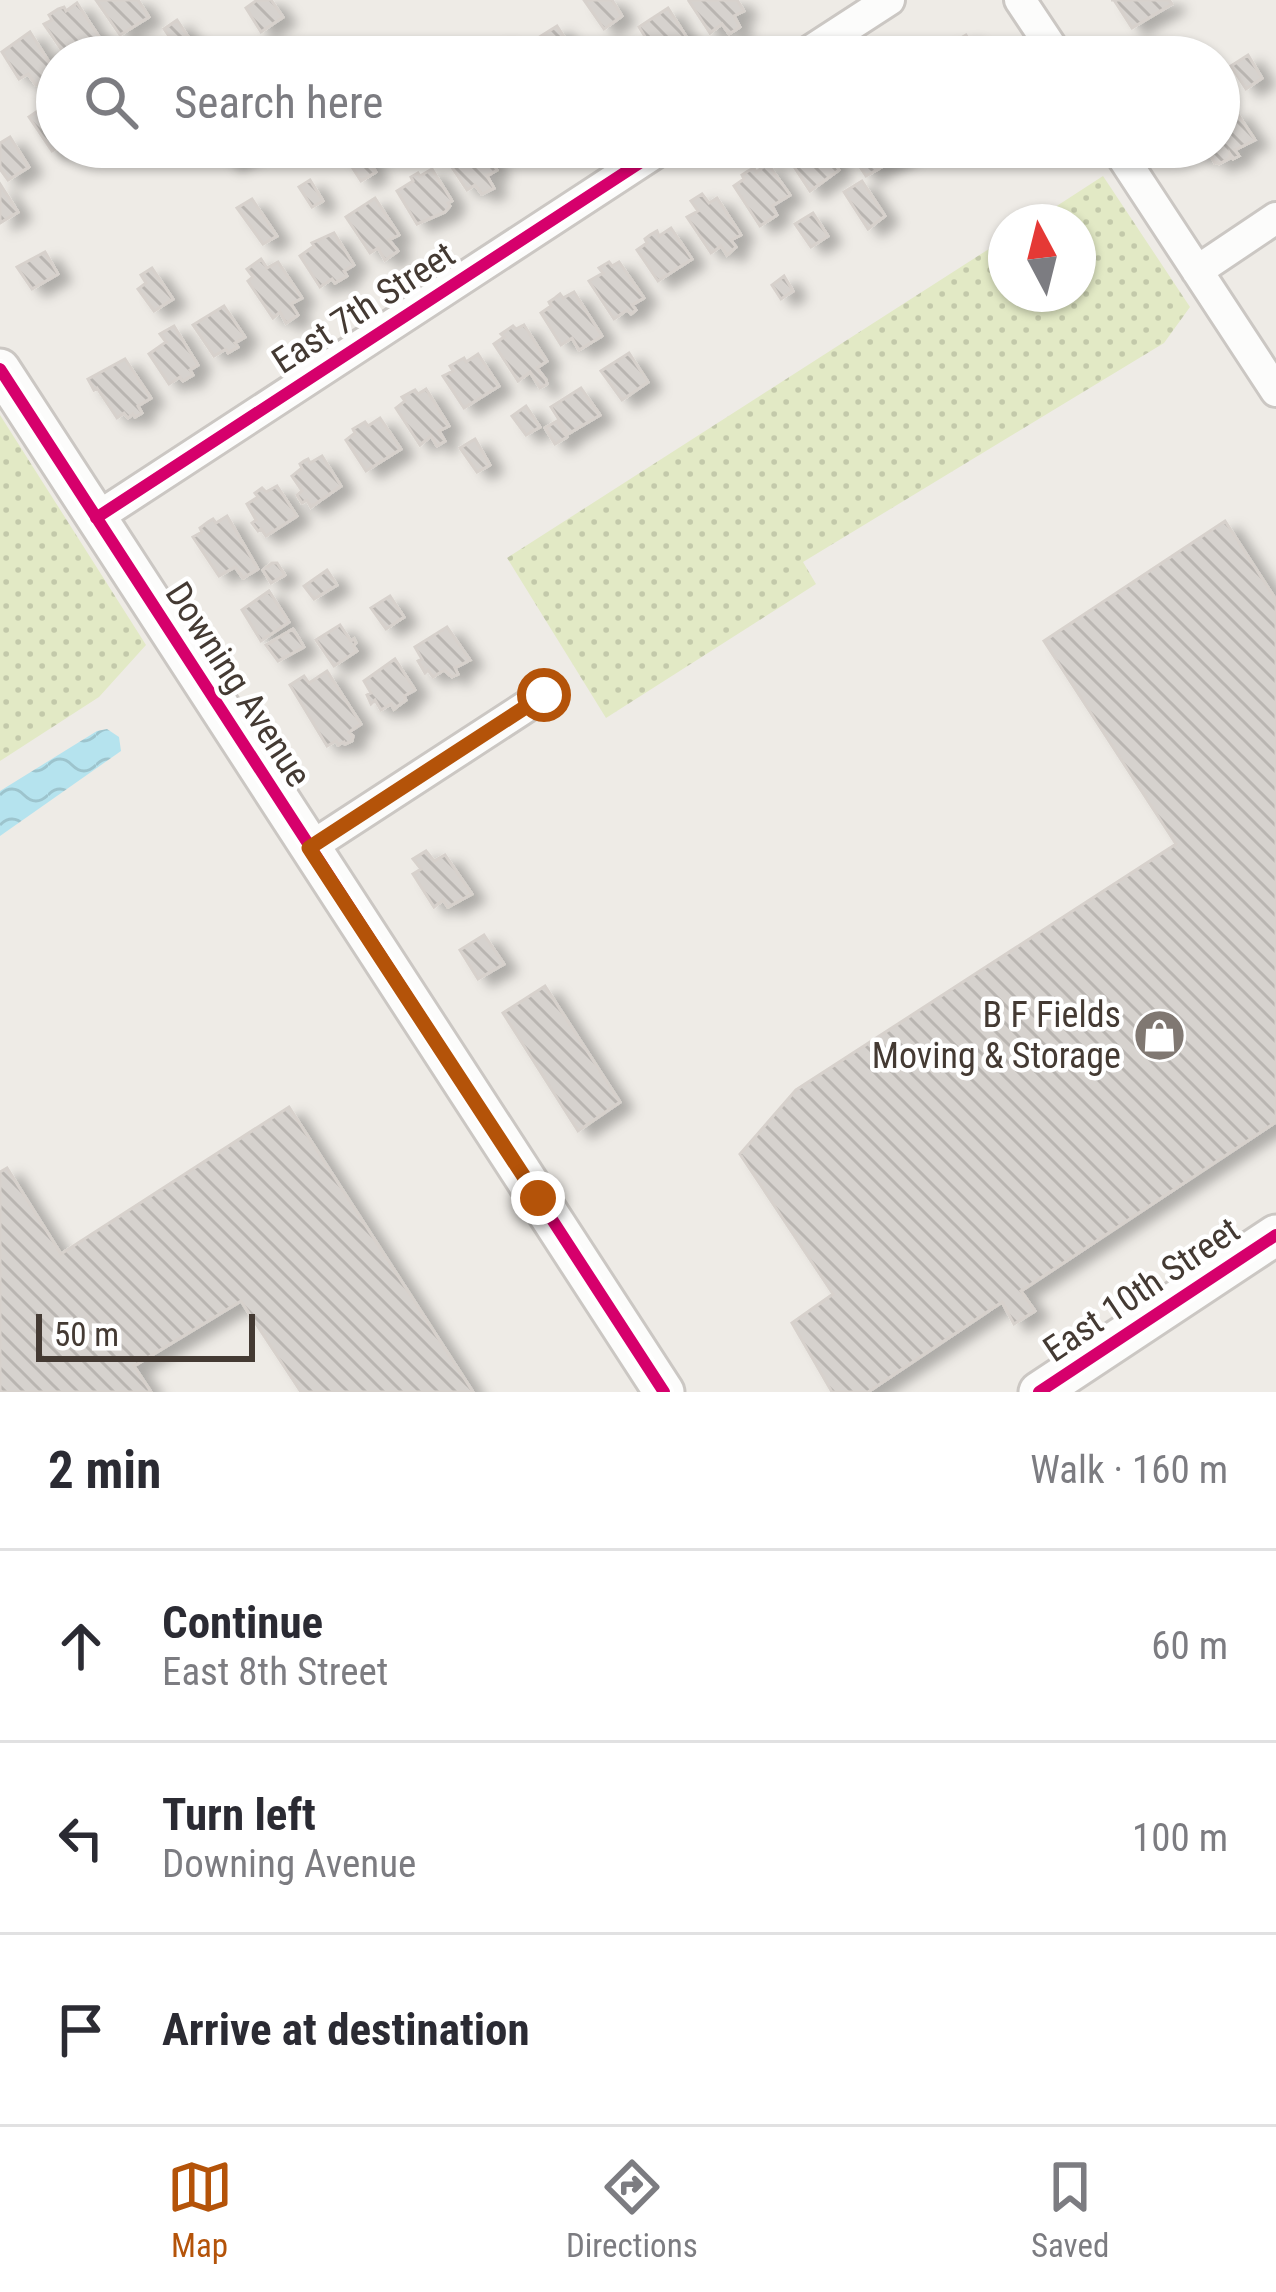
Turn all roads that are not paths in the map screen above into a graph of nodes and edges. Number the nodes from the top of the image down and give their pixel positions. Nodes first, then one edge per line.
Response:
1 (889, 0) edge
2 (1021, 0) edge
3 (833, 36) edge
4 (1044, 36) edge
5 (632, 168) edge
6 (1130, 168) edge
7 (1276, 218) edge
8 (1197, 271) junction
9 (0, 369) edge
10 (1276, 391) edge
11 (96, 518) junction
12 (544, 695) dead end
13 (309, 848) junction
14 (1276, 1235) edge
15 (664, 1392) edge
16 (1039, 1392) edge

1 - 3 street
2 - 4 street
5 - 11 street, East 7th Street
6 - 8 street
7 - 8 street
8 - 10 street
9 - 11 street, Downing Avenue
11 - 13 street, Downing Avenue
12 - 13 street
13 - 15 street, Downing Avenue
14 - 16 street, East 10th Street

